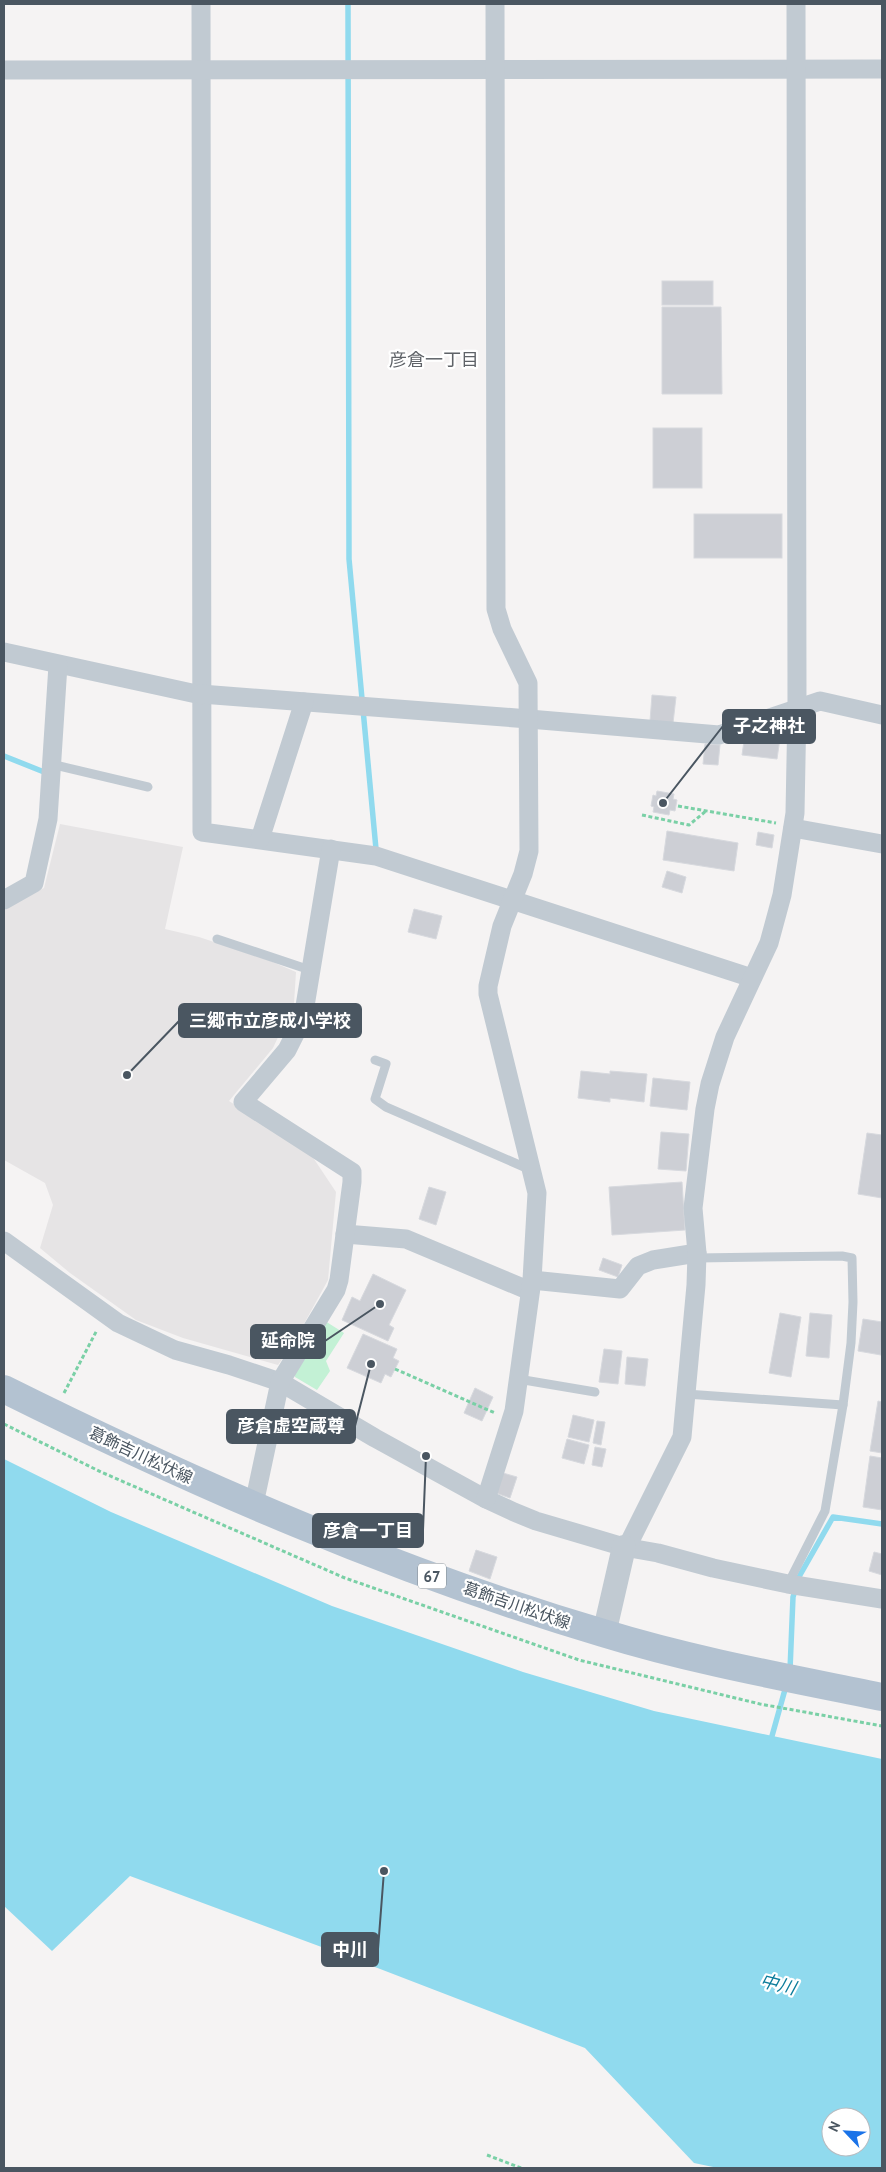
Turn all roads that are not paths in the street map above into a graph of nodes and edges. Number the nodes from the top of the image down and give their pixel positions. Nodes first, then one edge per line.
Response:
1 (201, 4) edge
2 (495, 4) edge
3 (796, 4) edge
4 (201, 69) junction
5 (495, 69) junction
6 (4, 70) edge
7 (797, 70) junction
8 (882, 70) edge
9 (4, 652) edge
10 (58, 665) junction
11 (201, 695) junction
12 (304, 702) junction
13 (797, 708) junction
14 (882, 715) edge
15 (528, 719) junction
16 (51, 764) junction
17 (148, 787) dead end
18 (793, 827) junction
19 (260, 839) junction
20 (882, 844) edge
21 (331, 849) junction
22 (4, 900) edge
23 (512, 900) junction
24 (217, 939) dead end
25 (310, 970) junction
26 (752, 978) junction
27 (375, 1060) dead end
28 (532, 1170) junction
29 (345, 1234) junction
30 (4, 1241) edge
31 (697, 1256) junction
32 (531, 1285) junction
33 (518, 1379) junction
34 (280, 1382) junction
35 (4, 1389) edge
36 (595, 1392) dead end
37 (686, 1394) junction
38 (843, 1405) junction
39 (486, 1499) junction
40 (254, 1504) junction
41 (625, 1547) junction
42 (788, 1584) junction
43 (882, 1599) edge
44 (604, 1634) junction
45 (882, 1697) edge

1 - 4 street
2 - 5 street
3 - 7 street
4 - 5 street
4 - 6 street
4 - 11 street
5 - 7 street
5 - 15 street
7 - 8 street
7 - 13 street
9 - 10 street
10 - 11 street
10 - 16 street
11 - 12 street
11 - 19 street
12 - 15 street
12 - 19 street
13 - 14 street
13 - 15 street
13 - 18 street
15 - 23 street
16 - 17 lane
16 - 22 street
18 - 20 street
18 - 26 street
19 - 21 street
21 - 23 street
21 - 25 street
23 - 26 street
23 - 28 street
24 - 25 lane
25 - 29 street
26 - 31 street
27 - 28 lane
28 - 32 street
29 - 32 street
29 - 34 street
30 - 34 street
31 - 32 street
31 - 37 street
31 - 38 lane
32 - 33 street
33 - 36 lane
33 - 39 street
34 - 39 street
34 - 40 street
35 - 40 main road, 葛飾吉川松伏線 / 67
37 - 38 lane
37 - 41 street
38 - 42 lane
39 - 41 street
40 - 44 main road, 葛飾吉川松伏線 / 67
41 - 42 street
41 - 44 street
42 - 43 street
44 - 45 main road, 葛飾吉川松伏線 / 67

